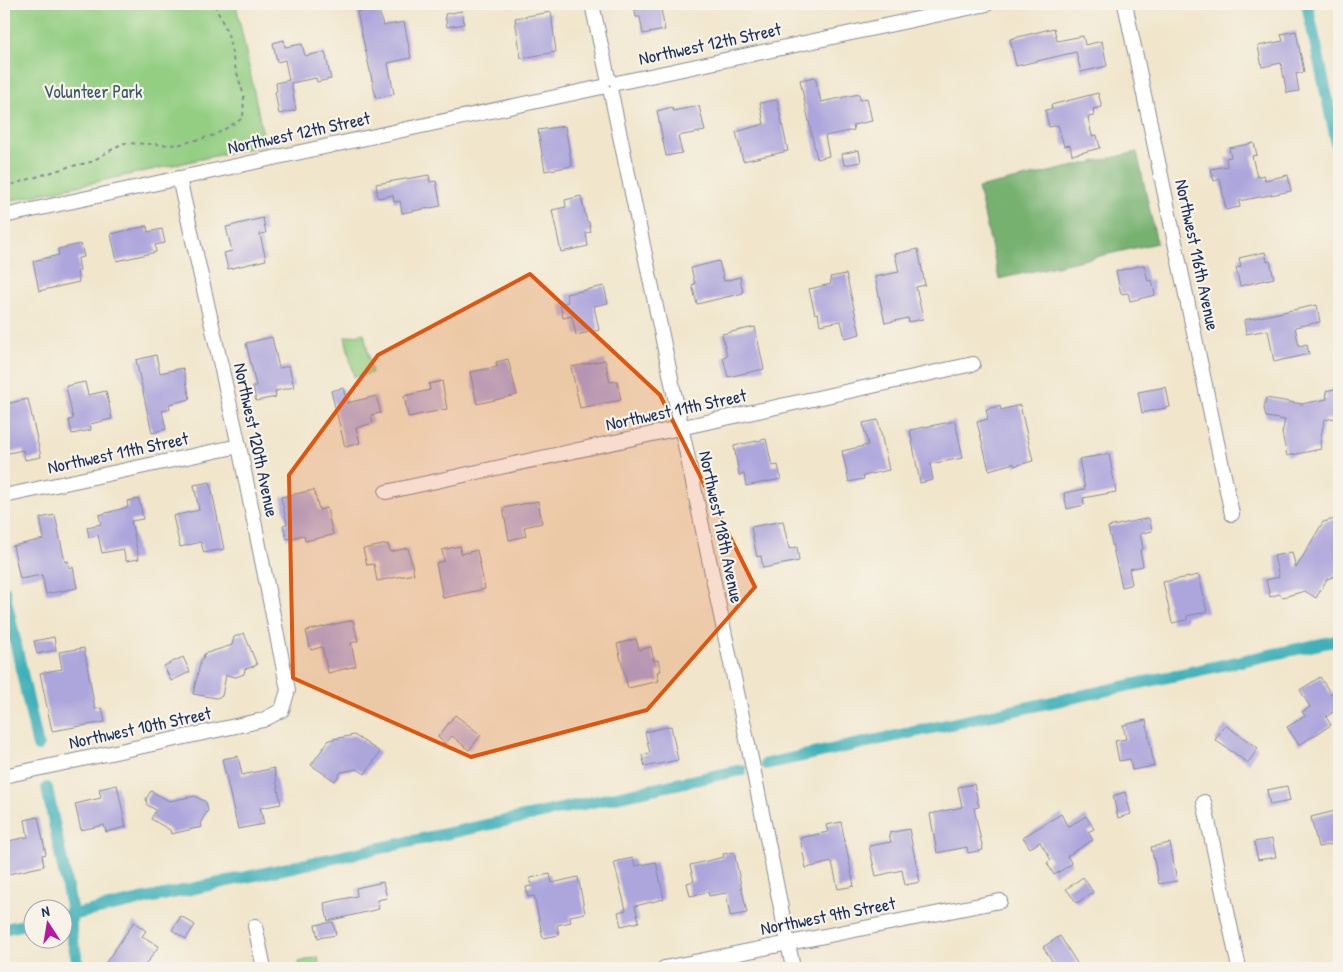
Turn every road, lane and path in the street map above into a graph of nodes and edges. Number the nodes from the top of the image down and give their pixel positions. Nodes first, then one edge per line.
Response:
1 (214, 4) edge
2 (592, 4) edge
3 (987, 4) edge
4 (1125, 4) edge
5 (609, 85) junction
6 (178, 178) junction
7 (4, 187) edge
8 (4, 216) edge
9 (973, 364) dead end
10 (681, 428) junction
11 (239, 446) junction
12 (386, 492) dead end
13 (4, 496) edge
14 (1232, 514) dead end
15 (282, 710) joint
16 (4, 776) edge
17 (1204, 802) dead end
18 (1000, 901) dead end
19 (255, 926) dead end
20 (788, 943) junction
21 (264, 968) edge
22 (664, 968) edge
23 (793, 968) edge
24 (1239, 968) edge

1 - 7 path
2 - 5 street, Northwest 118th Avenue
3 - 5 street, Northwest 12th Street
4 - 14 street, Northwest 116th Avenue
5 - 6 street, Northwest 12th Street
5 - 10 street, Northwest 118th Avenue
6 - 8 street, Northwest 12th Street
6 - 11 street, Northwest 120th Avenue
9 - 10 street, Northwest 11th Street
10 - 12 street, Northwest 11th Street
10 - 20 street, Northwest 118th Avenue
11 - 13 street, Northwest 11th Street
11 - 15 street, Northwest 120th Avenue
15 - 16 street, Northwest 10th Street
17 - 24 street
18 - 20 street, Northwest 9th Street
19 - 21 street
20 - 22 street, Northwest 9th Street
20 - 23 street, Northwest 118th Avenue

